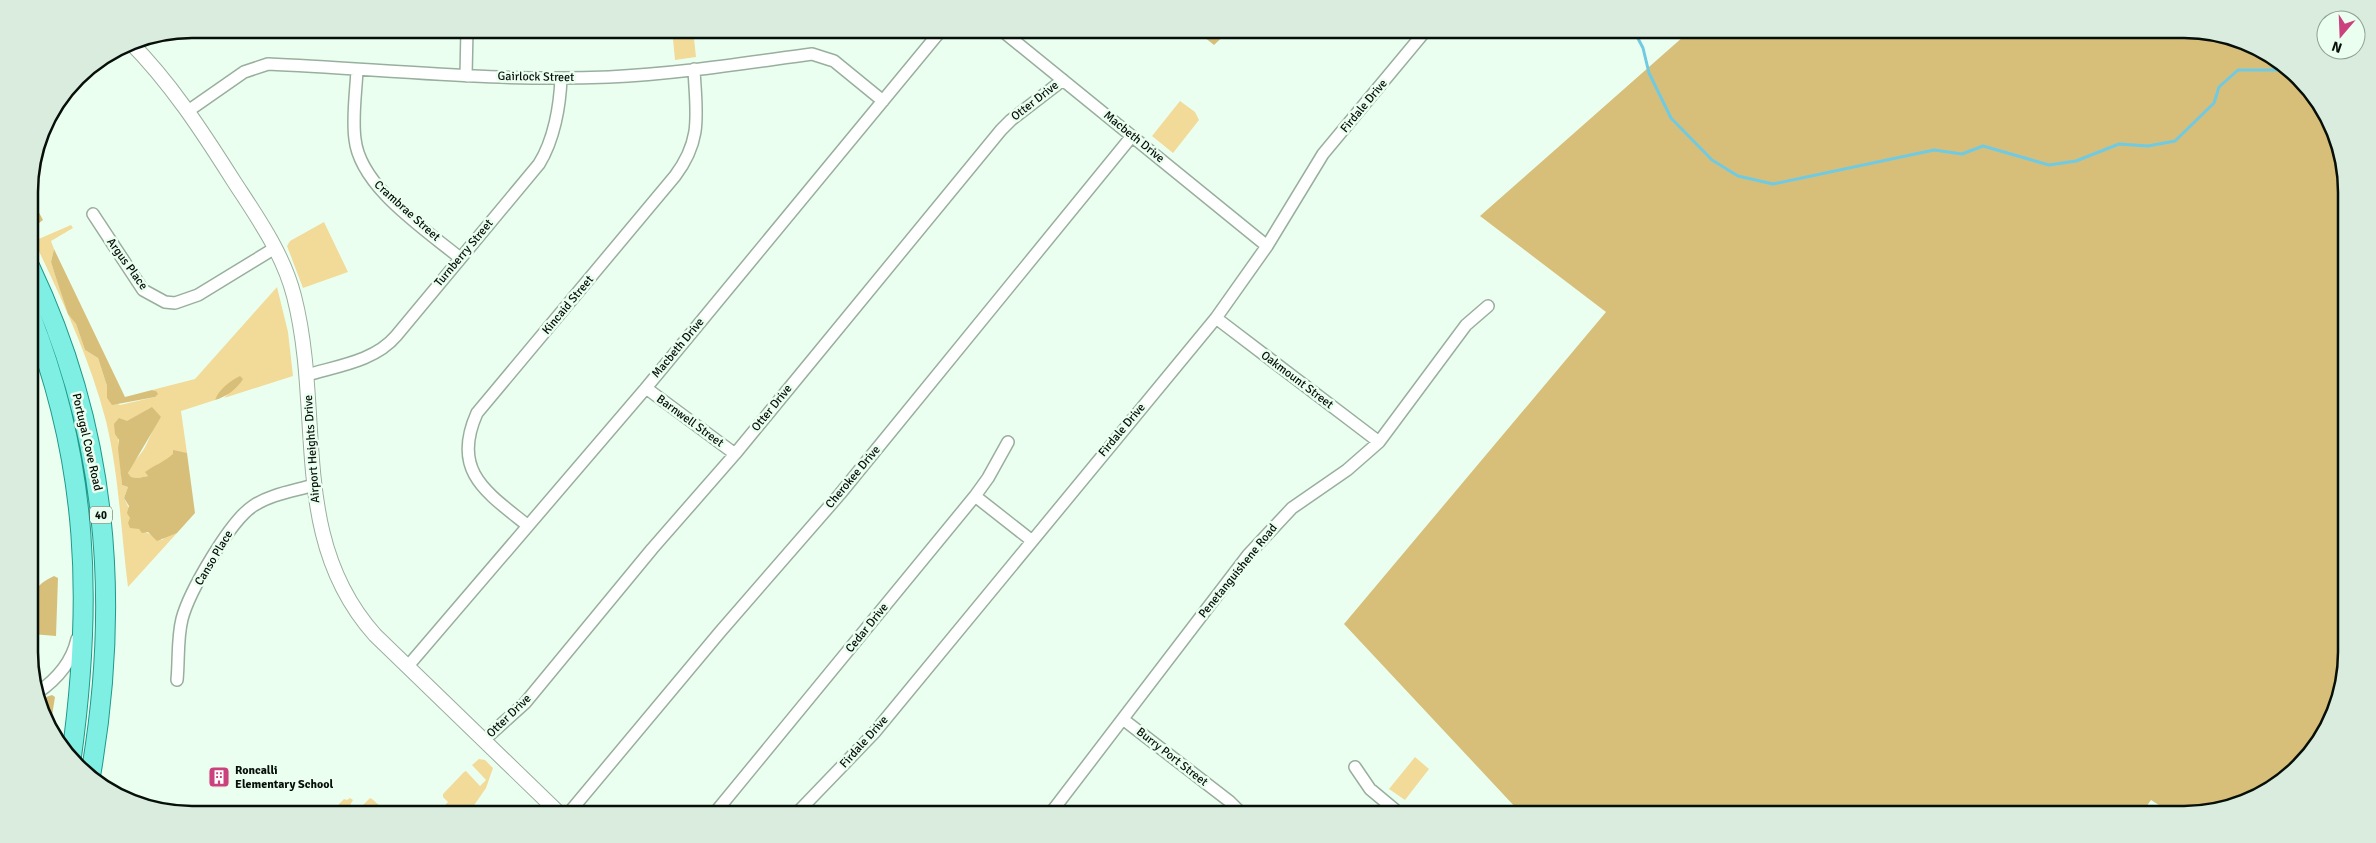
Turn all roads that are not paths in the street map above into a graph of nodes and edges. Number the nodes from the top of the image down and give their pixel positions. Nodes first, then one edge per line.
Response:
1 (467, 38) edge
2 (935, 38) edge
3 (1011, 38) edge
4 (1420, 38) edge
5 (135, 48) edge
6 (694, 69) junction
7 (357, 70) junction
8 (466, 76) junction
9 (561, 78) junction
10 (1063, 80) junction
11 (883, 101) junction
12 (188, 111) junction
13 (1132, 136) junction
14 (93, 214) dead end
15 (1267, 246) junction
16 (275, 248) junction
17 (460, 258) junction
18 (38, 285) edge
19 (1488, 306) dead end
20 (1216, 318) junction
21 (38, 337) edge
22 (307, 375) junction
23 (646, 388) junction
24 (1008, 442) dead end
25 (1379, 442) junction
26 (735, 454) junction
27 (314, 485) junction
28 (975, 496) junction
29 (527, 525) junction
30 (1031, 540) junction
31 (85, 603) junction
32 (408, 666) junction
33 (177, 680) dead end
34 (42, 689) edge
35 (1124, 720) junction
36 (484, 740) junction
37 (72, 748) edge
38 (92, 768) edge
39 (1355, 768) dead end
40 (1234, 805) edge
41 (1390, 805) edge
42 (552, 806) edge
43 (575, 806) edge
44 (721, 806) edge
45 (804, 806) edge
46 (1057, 806) edge

1 - 8 street
2 - 11 street, Macbeth Drive
3 - 10 street, Macbeth Drive
4 - 15 street, Firdale Drive
5 - 12 street, Airport Heights Drive
6 - 9 street, Gairlock Street
6 - 11 street, Gairlock Street
6 - 29 street, Kincaid Street
7 - 8 street, Gairlock Street
7 - 12 street, Gairlock Street
7 - 17 street, Crambrae Street
8 - 9 street, Gairlock Street
9 - 17 street, Turnberry Street
10 - 13 street, Macbeth Drive
10 - 26 street, Otter Drive
11 - 23 street, Macbeth Drive
12 - 16 street, Airport Heights Drive
13 - 15 street, Macbeth Drive
13 - 43 street, Cherokee Drive
14 - 16 street, Argus Place
15 - 20 street, Firdale Drive
16 - 22 street, Airport Heights Drive
17 - 22 street, Turnberry Street
18 - 38 main road, Portugal Cove Road / 40
19 - 25 street, Penetanguishene Road
20 - 25 street, Oakmount Street
20 - 30 street, Firdale Drive
21 - 31 main road, Portugal Cove Road / 40
22 - 27 street, Airport Heights Drive
23 - 26 street, Barnwell Street
23 - 29 street, Macbeth Drive
24 - 28 street, Cedar Drive
25 - 35 street, Penetanguishene Road
26 - 36 street, Otter Drive
27 - 32 street, Airport Heights Drive
27 - 33 street, Canso Place
28 - 30 street
28 - 44 street, Cedar Drive
29 - 32 street, Macbeth Drive
30 - 45 street, Firdale Drive
31 - 34 street
31 - 37 main road, Portugal Cove Road / 40
32 - 36 street, Airport Heights Drive
35 - 40 street, Burry Port Street
35 - 46 street, Penetanguishene Road
36 - 42 street, Airport Heights Drive
39 - 41 street

